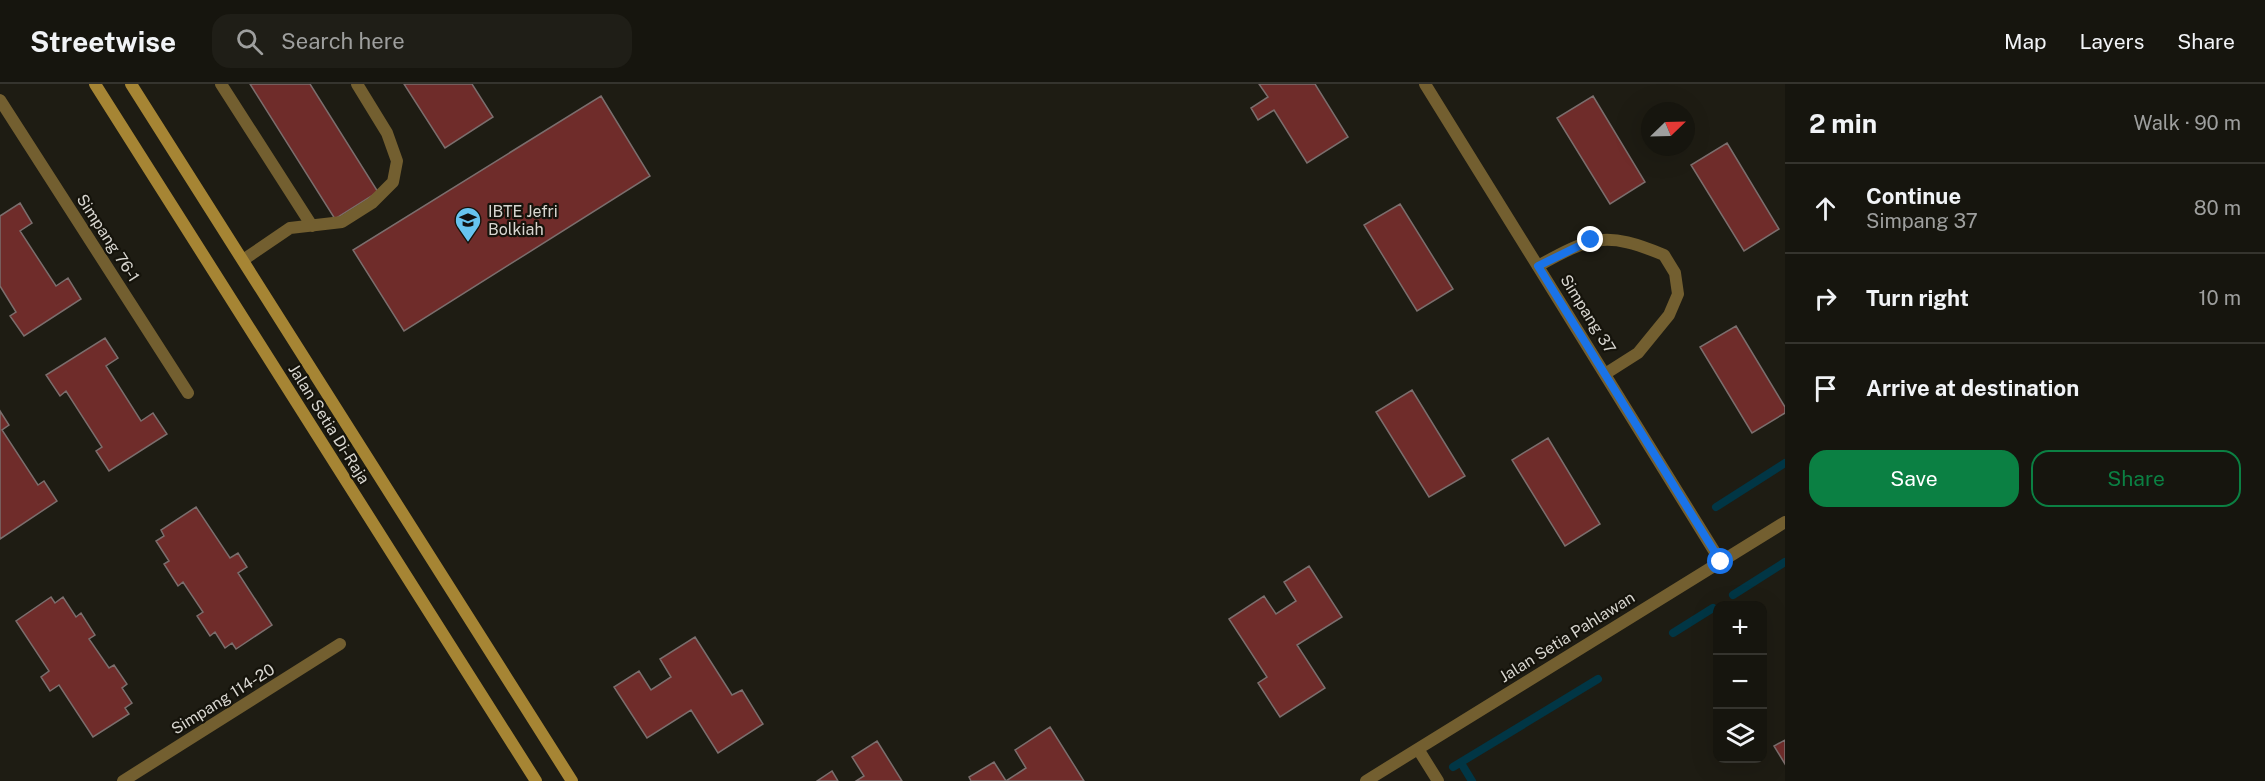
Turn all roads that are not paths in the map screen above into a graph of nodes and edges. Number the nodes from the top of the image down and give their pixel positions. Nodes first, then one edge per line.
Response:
1 (95, 84) edge
2 (131, 84) edge
3 (221, 84) edge
4 (357, 84) edge
5 (1425, 84) edge
6 (0, 100) edge
7 (312, 226) junction
8 (243, 260) junction
9 (1538, 266) junction
10 (1605, 374) junction
11 (188, 393) dead end
12 (1785, 522) edge
13 (1721, 562) junction
14 (340, 644) dead end
15 (1418, 749) junction
16 (123, 781) edge
17 (536, 781) edge
18 (572, 781) edge
19 (1366, 781) edge
20 (1438, 781) edge

1 - 17 main road, Jalan Setia Di-Raja
2 - 8 main road, Jalan Setia Di-Raja
3 - 7 street
4 - 7 street
5 - 9 street, Simpang 37
6 - 11 street, Simpang 76-1
7 - 8 street
8 - 18 main road, Jalan Setia Di-Raja
9 - 10 street, Simpang 37
9 - 10 street
10 - 13 street, Simpang 37
12 - 13 street, Jalan Setia Pahlawan
13 - 15 street, Jalan Setia Pahlawan
14 - 16 street, Simpang 114-20
15 - 19 street, Jalan Setia Pahlawan
15 - 20 street

